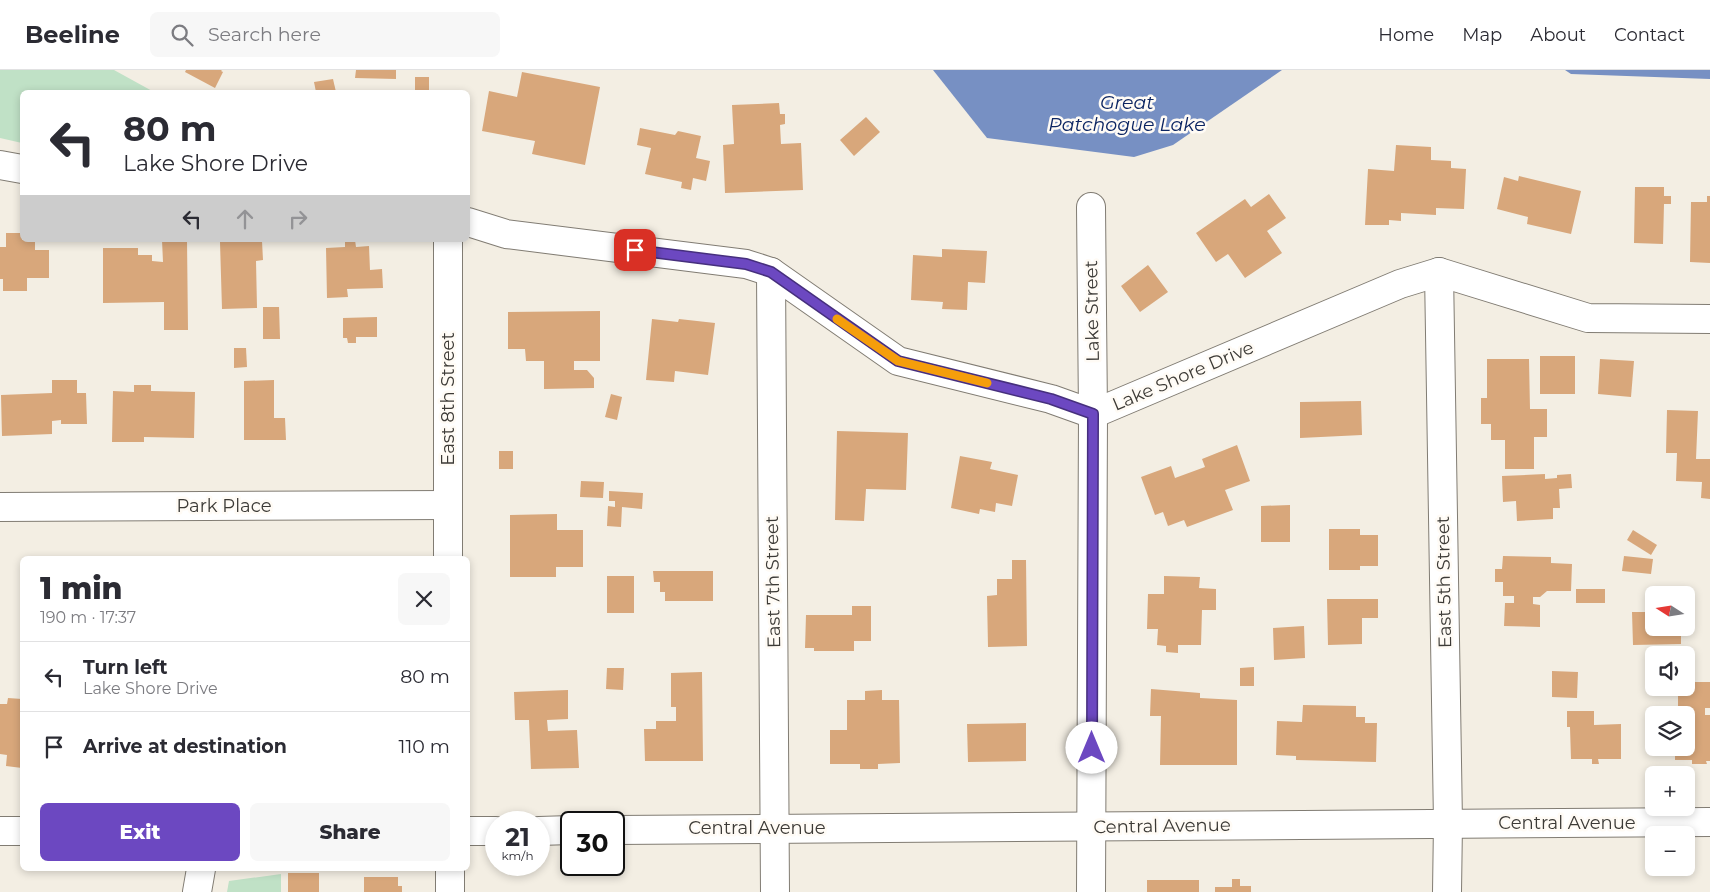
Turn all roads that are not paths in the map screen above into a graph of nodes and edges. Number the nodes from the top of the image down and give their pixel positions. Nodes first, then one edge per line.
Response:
1 (0, 165) edge
2 (20, 169) edge
3 (1091, 207) dead end
4 (470, 223) edge
5 (448, 242) edge
6 (771, 272) junction
7 (1439, 272) junction
8 (1710, 319) edge
9 (1093, 414) junction
10 (448, 505) junction
11 (0, 507) edge
12 (448, 556) edge
13 (1710, 822) edge
14 (1448, 823) junction
15 (1091, 827) junction
16 (776, 828) junction
17 (625, 830) edge
18 (0, 831) edge
19 (20, 831) edge
20 (470, 831) edge
21 (485, 831) edge
22 (201, 871) edge
23 (450, 871) edge
24 (196, 892) edge
25 (450, 892) edge
26 (775, 892) edge
27 (1091, 892) edge
28 (1447, 892) edge

1 - 2 street
3 - 9 street, Lake Street
4 - 6 street, Lake Shore Drive
5 - 10 street, East 8th Street
6 - 9 street, Lake Shore Drive
6 - 16 street, East 7th Street
7 - 8 street
7 - 9 street, Lake Shore Drive
7 - 14 street, East 5th Street
9 - 15 street, Lake Street
10 - 11 street, Park Place
10 - 12 street, East 8th Street
13 - 14 street, Central Avenue
14 - 15 street, Central Avenue
14 - 28 street, East 5th Street
15 - 16 street, Central Avenue
15 - 27 street, Lake Street
16 - 17 street, Central Avenue
16 - 26 street, East 7th Street
18 - 19 street
20 - 21 street
22 - 24 street
23 - 25 street

